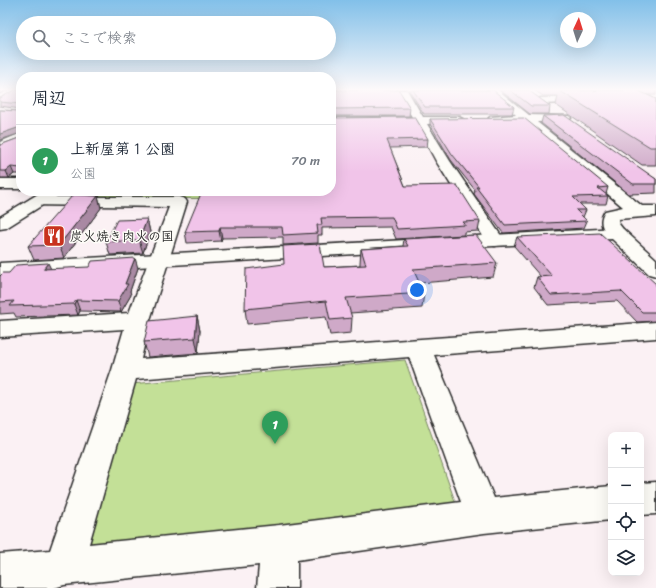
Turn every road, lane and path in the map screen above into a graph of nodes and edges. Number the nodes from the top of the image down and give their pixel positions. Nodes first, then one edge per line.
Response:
1 (565, 118) joint
2 (525, 119) junction
3 (420, 120) junction
4 (336, 121) edge
5 (578, 128) edge
6 (16, 139) edge
7 (0, 147) edge
8 (0, 184) edge
9 (16, 188) edge
10 (28, 196) edge
11 (32, 196) edge
12 (93, 196) edge
13 (0, 210) edge
14 (637, 211) junction
15 (656, 211) edge
16 (0, 224) edge
17 (617, 233) junction
18 (495, 240) junction
19 (158, 259) junction
20 (0, 268) edge
21 (656, 270) edge
22 (138, 320) junction
23 (0, 329) edge
24 (656, 330) edge
25 (418, 347) junction
26 (125, 370) junction
27 (656, 498) edge
28 (644, 499) edge
29 (608, 503) edge
30 (484, 516) junction
31 (279, 544) junction
32 (0, 574) edge
33 (53, 574) edge
34 (277, 588) edge

1 - 2 street
1 - 5 street
2 - 3 street
2 - 14 street
3 - 4 street
3 - 18 street
6 - 7 street
8 - 9 street
10 - 13 street
11 - 16 street
12 - 19 street
14 - 15 street
14 - 17 street
17 - 18 street
17 - 21 street
18 - 19 street
19 - 20 street
19 - 22 street
22 - 23 street
22 - 26 street
24 - 25 street
25 - 26 street
25 - 30 street
26 - 33 street
27 - 28 street
29 - 30 street
30 - 31 street
31 - 33 street
31 - 34 street
32 - 33 street

